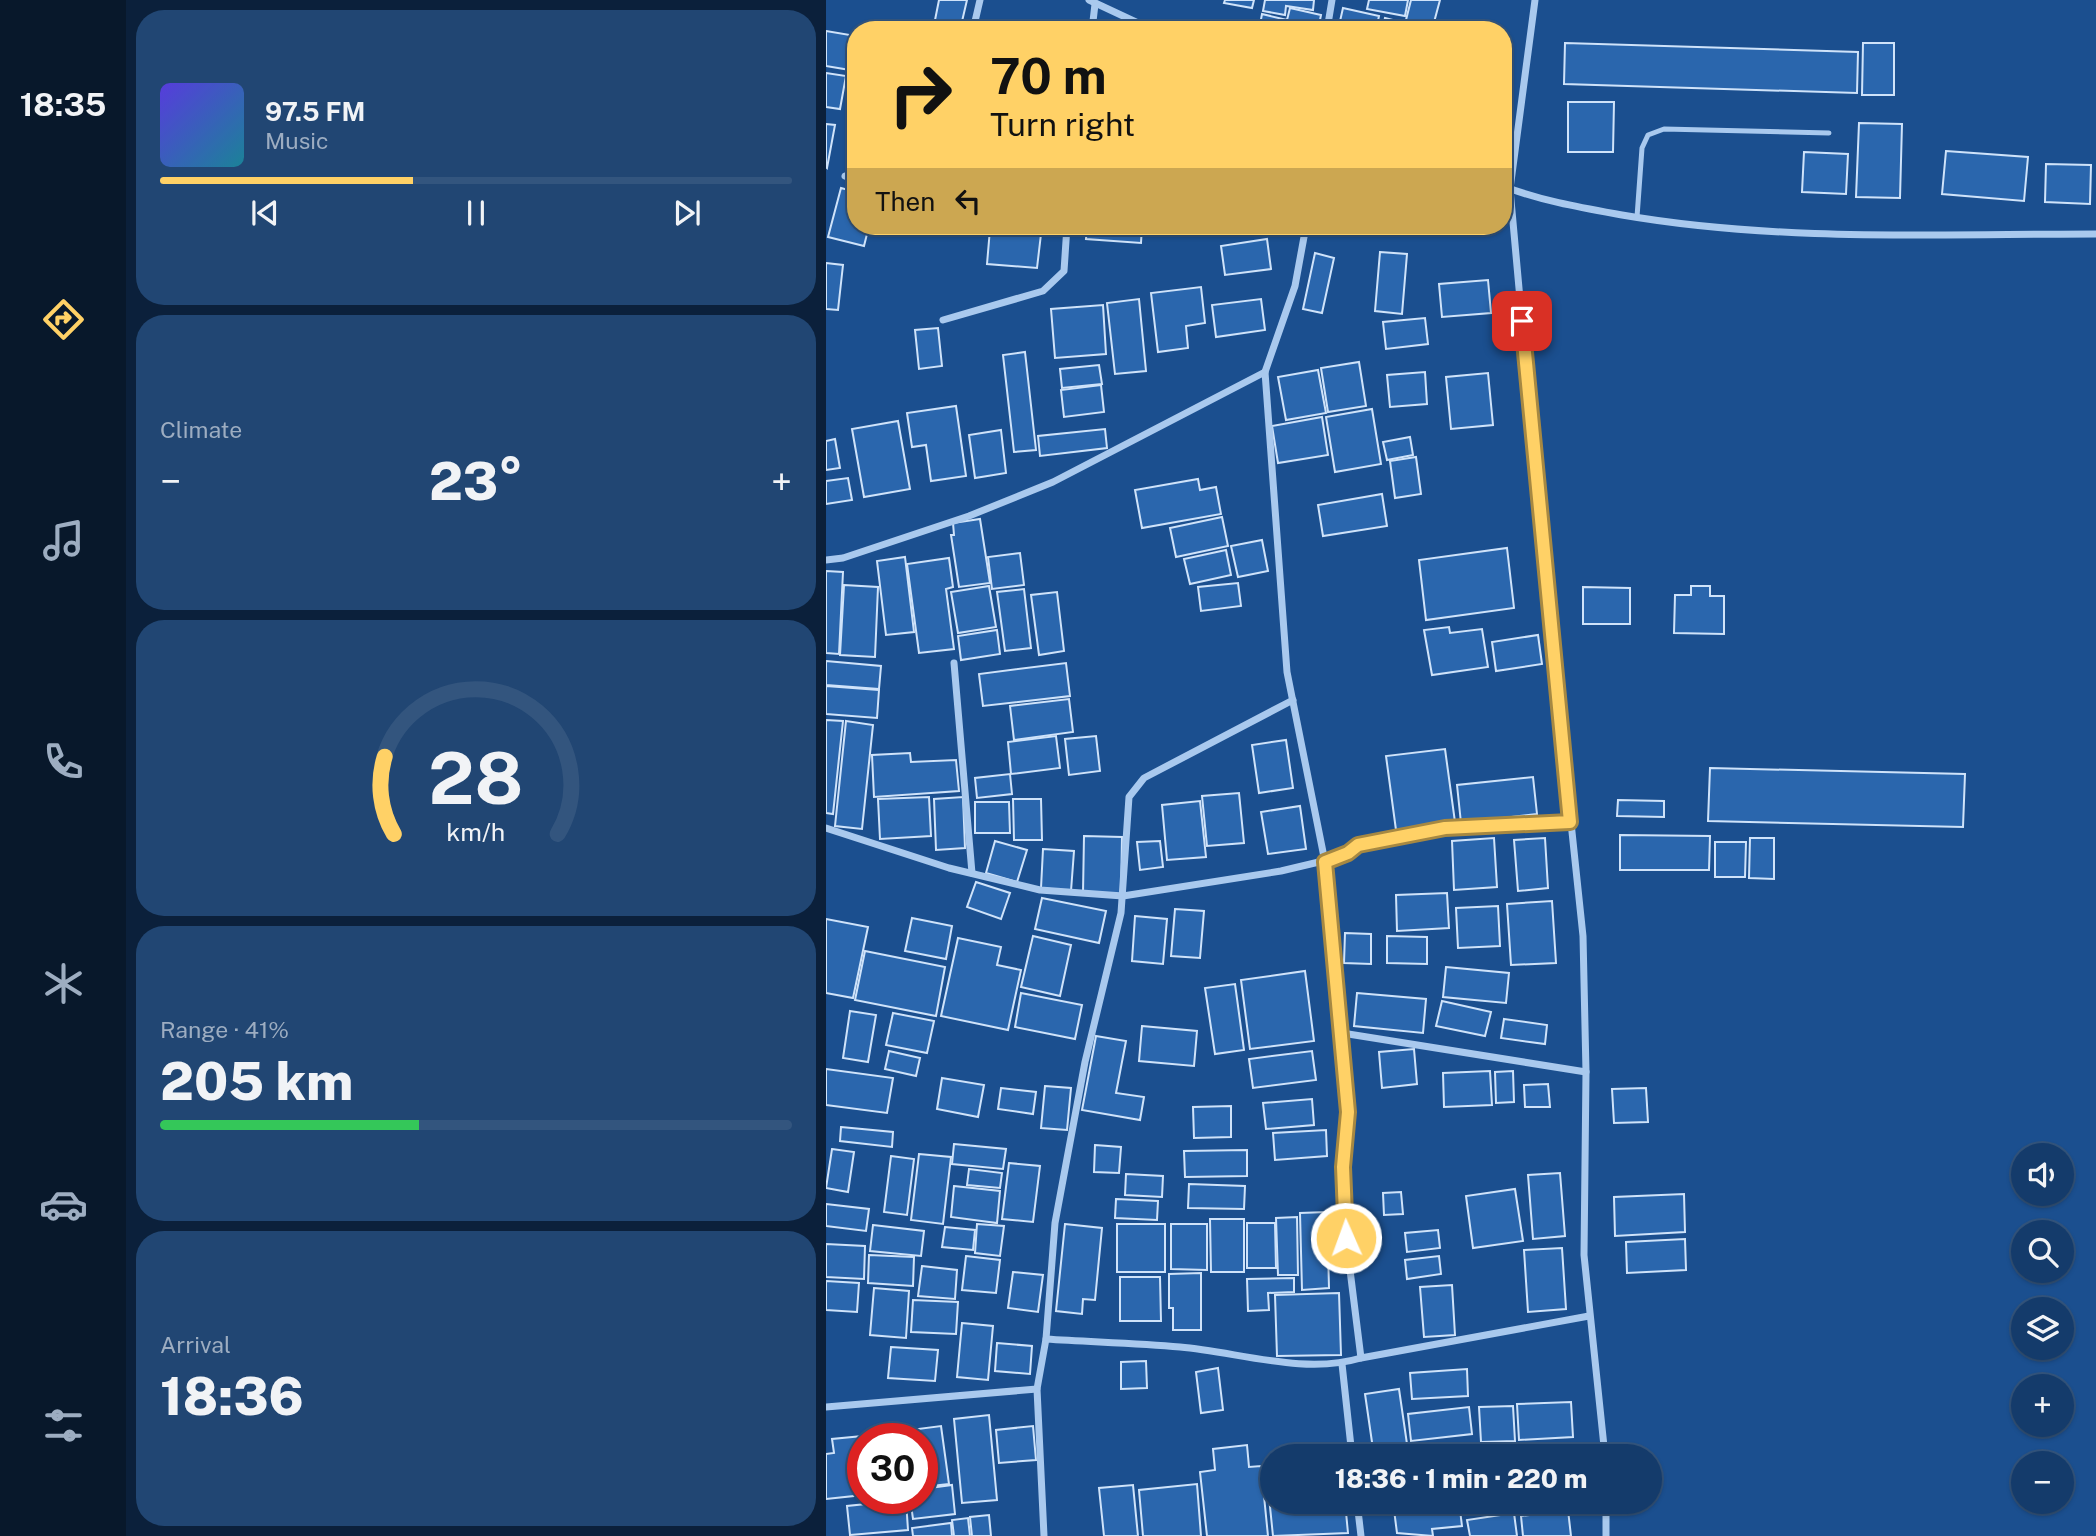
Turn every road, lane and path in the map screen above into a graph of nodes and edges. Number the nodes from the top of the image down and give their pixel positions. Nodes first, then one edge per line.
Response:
1 (980, 0) edge
2 (1332, 0) edge
3 (1535, 0) edge
4 (1092, 2) edge
5 (975, 21) edge
6 (1092, 21) edge
7 (1133, 21) edge
8 (1328, 21) edge
9 (1829, 133) dead end
10 (1512, 154) edge
11 (1512, 189) edge
12 (1637, 217) junction
13 (2096, 234) edge
14 (1066, 235) edge
15 (1304, 235) edge
16 (1512, 235) edge
17 (943, 320) dead end
18 (1265, 372) junction
19 (826, 560) edge
20 (954, 663) dead end
21 (1293, 700) junction
22 (1570, 822) junction
23 (826, 828) edge
24 (1325, 862) junction
25 (972, 873) junction
26 (1123, 895) junction
27 (1342, 1033) junction
28 (1586, 1072) junction
29 (1589, 1316) junction
30 (1046, 1339) junction
31 (1361, 1358) junction
32 (1342, 1364) junction
33 (1037, 1389) junction
34 (826, 1407) edge
35 (1351, 1444) edge
36 (1604, 1444) edge
37 (1358, 1514) edge
38 (1606, 1514) edge
39 (1044, 1536) edge
40 (1361, 1536) edge
41 (1606, 1536) edge

1 - 5 street
2 - 8 street
3 - 10 street
4 - 6 street
4 - 7 street
9 - 12 lane
11 - 12 street
12 - 13 street
14 - 17 street
15 - 18 street
16 - 22 street
18 - 19 street
18 - 21 street
20 - 25 street
21 - 24 street
21 - 26 street
22 - 24 street
22 - 28 street
23 - 25 street
24 - 26 street
24 - 27 street
25 - 26 street
26 - 30 street
27 - 28 street
27 - 31 street
28 - 29 street
29 - 31 street
29 - 36 street
30 - 32 street
30 - 33 street
31 - 32 street
32 - 35 street
33 - 34 street
33 - 39 street
37 - 40 street
38 - 41 street

